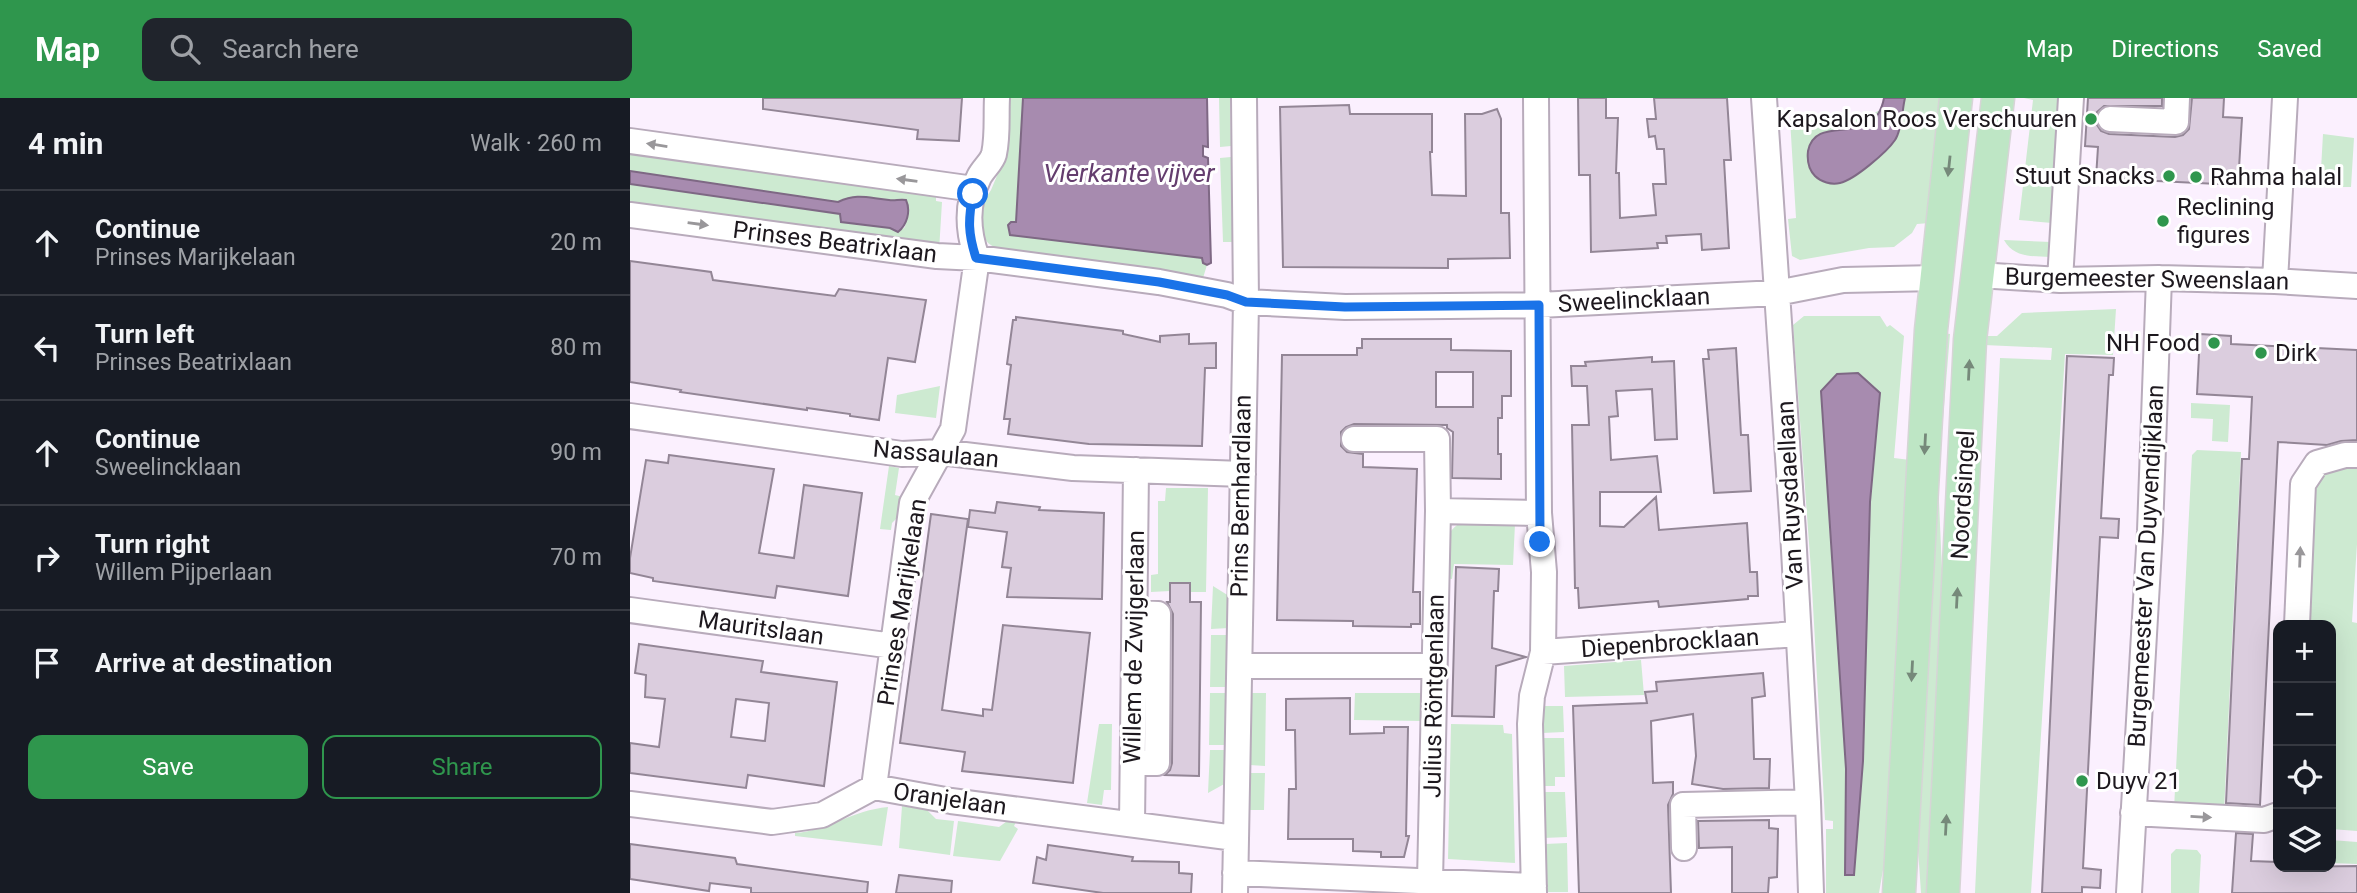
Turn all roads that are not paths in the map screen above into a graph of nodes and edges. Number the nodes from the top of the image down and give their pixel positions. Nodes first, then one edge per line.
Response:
1 (997, 98) edge
2 (1244, 98) edge
3 (1536, 98) edge
4 (1764, 98) edge
5 (1956, 98) edge
6 (1998, 98) edge
7 (2071, 98) edge
8 (2177, 98) edge
9 (2285, 98) edge
10 (2110, 119) dead end
11 (630, 141) edge
12 (974, 190) junction
13 (630, 215) edge
14 (976, 258) junction
15 (1978, 275) junction
16 (1937, 278) junction
17 (2159, 278) junction
18 (2060, 280) junction
19 (2275, 281) junction
20 (2357, 286) edge
21 (1777, 293) junction
22 (1246, 302) junction
23 (1539, 305) junction
24 (630, 416) edge
25 (1354, 439) dead end
26 (940, 452) junction
27 (2357, 455) edge
28 (1136, 470) junction
29 (1243, 474) junction
30 (1438, 511) junction
31 (1539, 513) junction
32 (630, 610) edge
33 (2297, 620) edge
34 (1797, 634) junction
35 (893, 646) junction
36 (1543, 652) junction
37 (1240, 666) junction
38 (1434, 666) junction
39 (874, 788) junction
40 (1808, 802) junction
41 (630, 804) edge
42 (2133, 813) junction
43 (2273, 817) edge
44 (1132, 824) junction
45 (1236, 838) junction
46 (1684, 848) dead end
47 (1430, 881) junction
48 (1235, 883) edge
49 (1534, 890) edge
50 (1811, 893) edge
51 (1899, 893) edge
52 (1943, 893) edge
53 (2129, 893) edge

1 - 12 street, Prinses Marijkelaan
2 - 22 street, Prins Bernhardlaan
3 - 23 street
4 - 21 street, Van Ruysdaellaan
5 -> 16 main road, Noordsingel
6 - 15 main road, Noordsingel
7 - 18 street
8 - 10 street
9 - 19 street
12 -> 11 street
12 - 14 street, Prinses Marijkelaan
13 -> 14 street, Prinses Beatrixlaan
14 - 22 street, Prinses Beatrixlaan
14 - 26 street, Prinses Marijkelaan
15 - 16 main road, Burgemeester Sweenslaan
15 - 18 street, Burgemeester Sweenslaan
52 -> 15 main road, Noordsingel
16 - 21 street, Sweelincklaan
16 -> 51 main road, Noordsingel
17 - 18 street, Burgemeester Sweenslaan
17 - 19 street, Burgemeester Sweenslaan
17 - 42 street, Burgemeester Van Duyvendijklaan
19 - 20 street, Burgemeester Sweenslaan
21 - 23 street, Sweelincklaan
21 - 34 street, Van Ruysdaellaan
22 - 23 street, Sweelincklaan
22 - 29 street, Prins Bernhardlaan
23 - 31 street
24 - 26 street, Nassaulaan
25 - 30 street, Julius Röntgenlaan
26 - 28 street, Nassaulaan
26 - 35 street, Prinses Marijkelaan
33 -> 27 street
28 - 29 street, Nassaulaan
28 - 44 street, Willem de Zwijgerlaan
29 - 37 street, Prins Bernhardlaan
30 - 31 street
30 - 38 street, Julius Röntgenlaan
31 - 36 street
32 - 35 street, Mauritslaan
34 - 36 street, Diepenbrocklaan
34 - 40 street, Van Ruysdaellaan
35 - 39 street, Prinses Marijkelaan
36 - 49 street
37 - 38 street
37 - 45 street, Prins Bernhardlaan
38 - 47 street, Julius Röntgenlaan
39 - 41 street, Oranjelaan
39 - 44 street, Oranjelaan
40 - 46 street
40 - 50 street, Van Ruysdaellaan
42 -> 43 street
42 - 53 street, Burgemeester Van Duyvendijklaan
44 - 45 street, Oranjelaan
45 - 48 street, Prins Bernhardlaan
47 - 48 street
47 - 49 street

